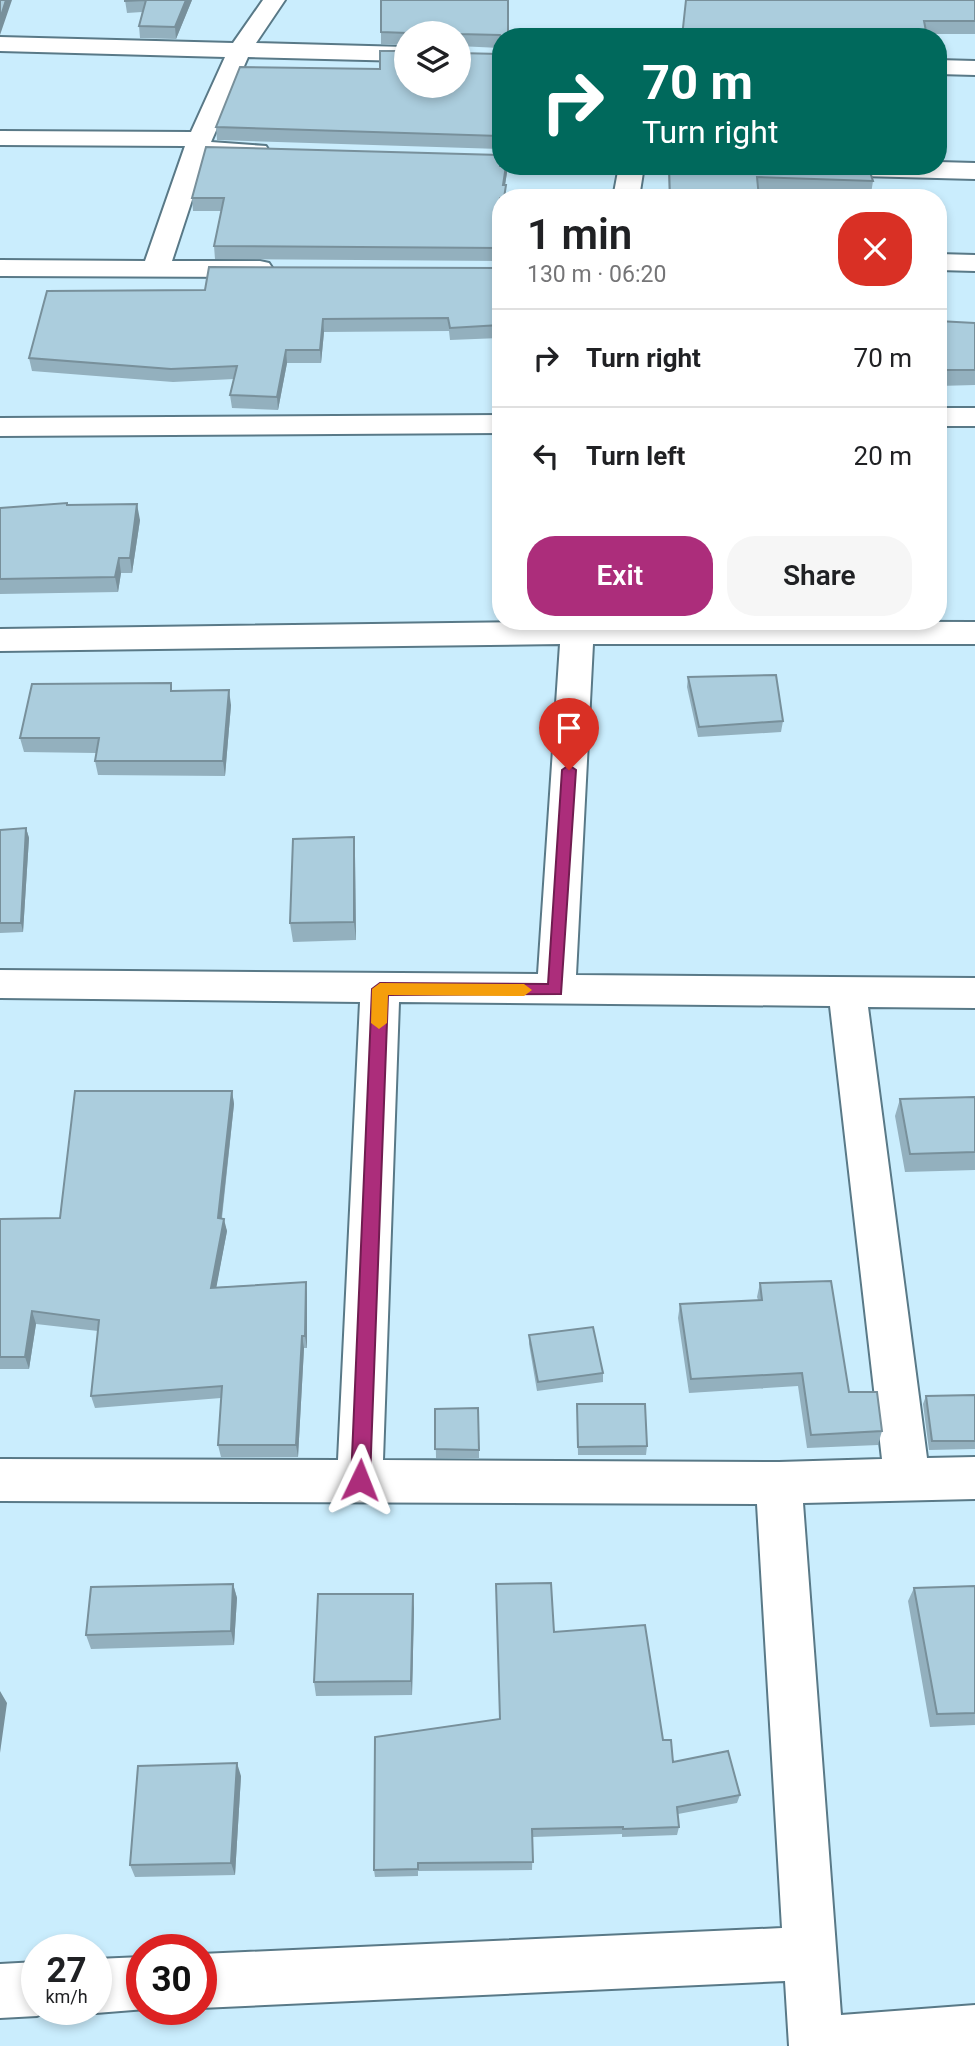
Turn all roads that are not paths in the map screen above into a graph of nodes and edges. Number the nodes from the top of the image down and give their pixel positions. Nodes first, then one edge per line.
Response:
1 (274, 0) edge
2 (0, 44) edge
3 (240, 50) junction
4 (394, 54) edge
5 (947, 67) edge
6 (975, 68) edge
7 (0, 138) edge
8 (198, 144) junction
9 (279, 152) edge
10 (947, 170) edge
11 (975, 171) edge
12 (947, 262) edge
13 (975, 263) edge
14 (0, 268) edge
15 (156, 268) junction
16 (280, 269) edge
17 (947, 417) edge
18 (975, 417) edge
19 (492, 424) edge
20 (0, 427) edge
21 (492, 629) edge
22 (578, 630) edge
23 (776, 630) edge
24 (975, 633) edge
25 (0, 640) edge
26 (0, 984) edge
27 (380, 989) junction
28 (556, 990) junction
29 (847, 990) junction
30 (975, 993) edge
31 (975, 1478) edge
32 (907, 1479) junction
33 (0, 1480) edge
34 (360, 1480) junction
35 (779, 1483) junction
36 (810, 1953) junction
37 (217, 1980) edge
38 (21, 1989) edge
39 (0, 1990) edge
40 (975, 2032) edge
41 (816, 2045) edge

1 - 3 street
2 - 3 street
3 - 4 street
3 - 8 street
5 - 6 street
7 - 8 street
8 - 9 street
8 - 15 street
10 - 11 street
12 - 13 street
14 - 15 street
15 - 16 street
17 - 18 street
19 - 20 street
21 - 25 street
22 - 28 street
23 - 24 street
26 - 27 street
27 - 28 street
27 - 34 street
28 - 29 street
29 - 30 street
29 - 32 street
31 - 32 street
32 - 35 street
33 - 34 street
34 - 35 street
35 - 36 street
36 - 37 street
36 - 41 street
38 - 39 street
40 - 41 street

